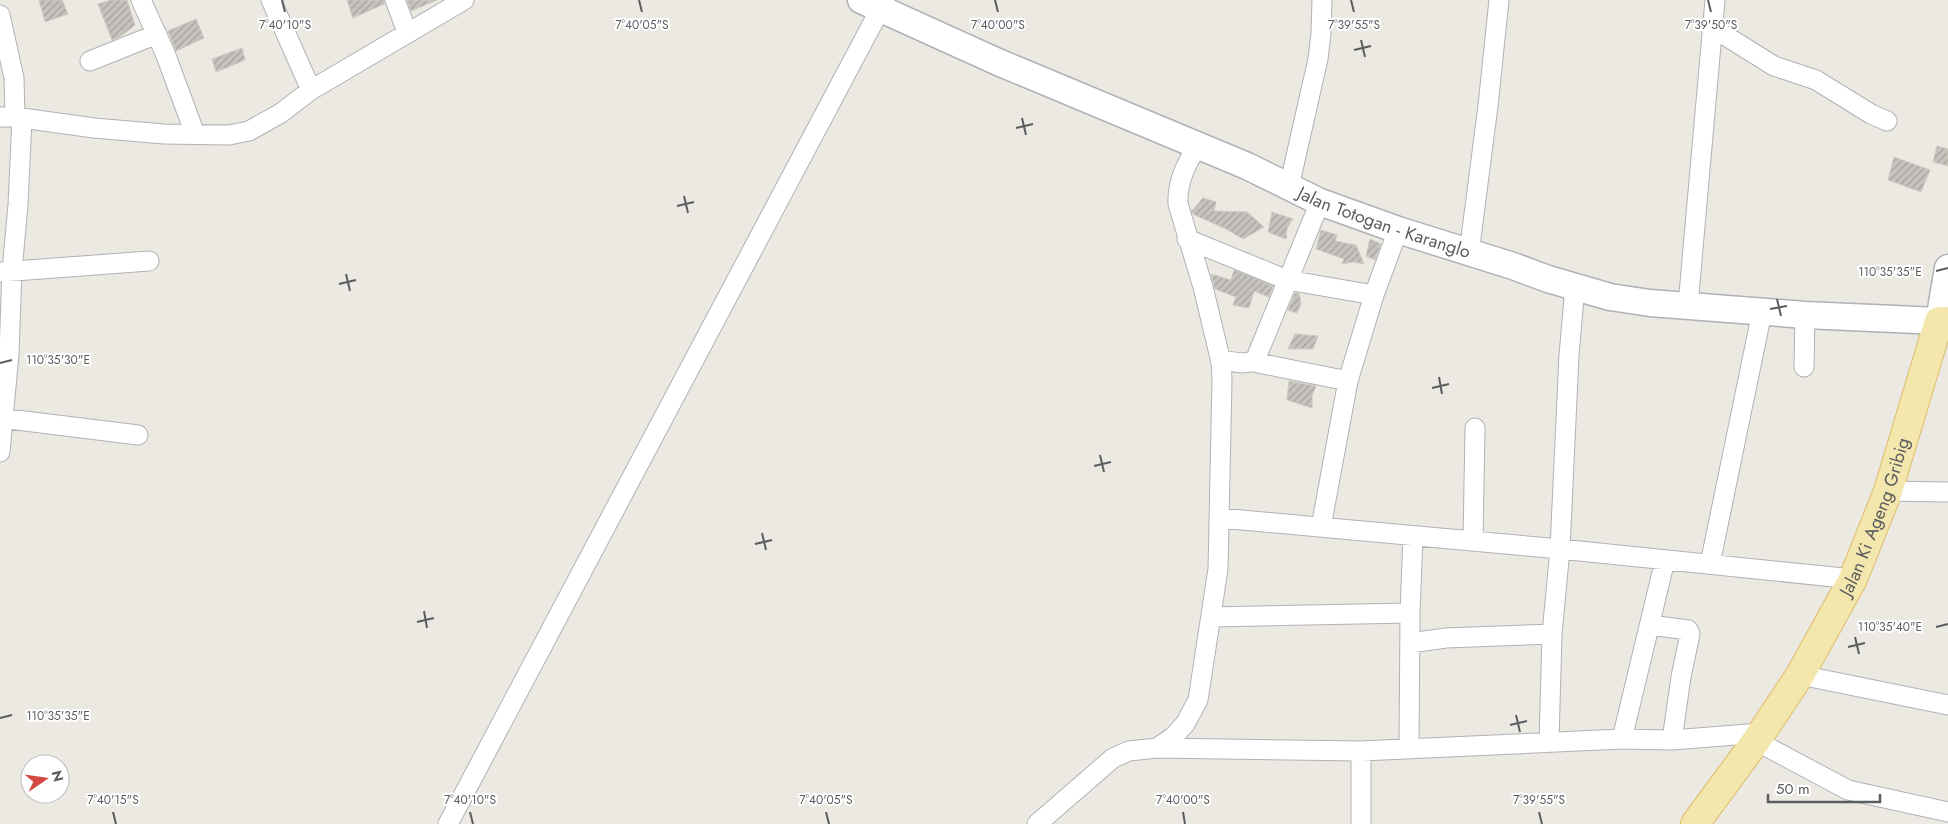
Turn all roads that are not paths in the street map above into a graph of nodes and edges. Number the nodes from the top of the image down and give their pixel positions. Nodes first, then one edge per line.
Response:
1 (141, 0) edge
2 (271, 0) edge
3 (395, 0) edge
4 (464, 0) edge
5 (1322, 0) edge
6 (1499, 0) edge
7 (1715, 0) edge
8 (876, 3) edge
9 (0, 15) edge
10 (1713, 28) junction
11 (407, 32) junction
12 (157, 34) junction
13 (90, 61) dead end
14 (311, 90) junction
15 (12, 117) edge
16 (1887, 121) dead end
17 (195, 134) junction
18 (1198, 145) junction
19 (1289, 187) junction
20 (1320, 202) junction
21 (1398, 230) junction
22 (1187, 239) junction
23 (1469, 253) junction
24 (149, 262) dead end
25 (1948, 268) edge
26 (6, 272) edge
27 (1287, 280) junction
28 (1575, 287) junction
29 (1374, 295) junction
30 (1688, 305) junction
31 (1762, 312) junction
32 (1806, 315) junction
33 (1943, 321) edge
34 (1220, 360) junction
35 (1252, 362) junction
36 (1804, 367) dead end
37 (1348, 381) junction
38 (1, 418) edge
39 (1475, 428) dead end
40 (138, 435) dead end
41 (0, 452) edge
42 (1888, 491) junction
43 (1948, 492) edge
44 (1220, 518) junction
45 (1321, 527) junction
46 (1413, 536) junction
47 (1473, 541) junction
48 (1560, 549) junction
49 (1665, 560) junction
50 (1710, 564) junction
51 (1853, 579) junction
52 (1410, 613) junction
53 (1211, 617) junction
54 (1650, 625) junction
55 (1552, 634) junction
56 (1410, 643) junction
57 (1800, 675) junction
58 (1948, 705) edge
59 (1759, 737) junction
60 (1622, 739) junction
61 (1672, 740) junction
62 (1550, 742) junction
63 (1408, 747) junction
64 (1157, 748) junction
65 (1361, 751) junction
66 (1948, 812) edge
67 (448, 824) edge
68 (1037, 824) edge
69 (1361, 824) edge
70 (1695, 824) edge

1 - 12 street
2 - 14 street
3 - 11 street
4 - 11 street
5 - 19 street
6 - 23 street
7 - 10 street
8 - 18 main road, Jalan Totogan - Karanglo
8 - 67 street
9 - 15 street
10 - 16 street
10 - 30 street
11 - 14 street
12 - 13 street
12 - 17 street
14 - 17 street
15 - 17 street
15 - 26 street
18 - 19 main road, Jalan Totogan - Karanglo
18 - 22 street
19 - 20 main road, Jalan Totogan - Karanglo
20 - 21 main road, Jalan Totogan - Karanglo
20 - 27 street
21 - 23 main road, Jalan Totogan - Karanglo
21 - 29 street
22 - 27 street
22 - 34 street
23 - 28 main road, Jalan Totogan - Karanglo
24 - 26 street
25 - 33 main road
26 - 38 street
27 - 29 street
27 - 35 street
28 - 30 main road, Jalan Totogan - Karanglo
28 - 48 street
29 - 37 street
30 - 31 main road, Jalan Totogan - Karanglo
31 - 32 main road, Jalan Totogan - Karanglo
31 - 50 street
32 - 33 main road, Jalan Totogan - Karanglo
32 - 36 street
33 - 42 main road, Jalan Ki Ageng Gribig
34 - 35 street
34 - 44 street
35 - 37 street
37 - 45 street
38 - 40 street
38 - 41 street
39 - 47 street
42 - 43 street
42 - 51 main road, Jalan Ki Ageng Gribig
44 - 45 street
44 - 53 street
45 - 46 street
46 - 47 street
46 - 52 street
47 - 48 street
48 - 49 street
48 - 55 street
49 - 50 street
49 - 54 street
50 - 51 street
51 - 57 main road, Jalan Ki Ageng Gribig
52 - 53 street
52 - 56 street
53 - 64 street
54 - 60 street
54 - 61 street
55 - 56 street
55 - 62 street
56 - 63 street
57 - 58 street
57 - 59 main road, Jalan Ki Ageng Gribig
59 - 61 street
59 - 66 street
59 - 70 main road, Jalan Ki Ageng Gribig
60 - 61 street
60 - 62 street
62 - 63 street
63 - 65 street
64 - 65 street
64 - 68 street
65 - 69 street

